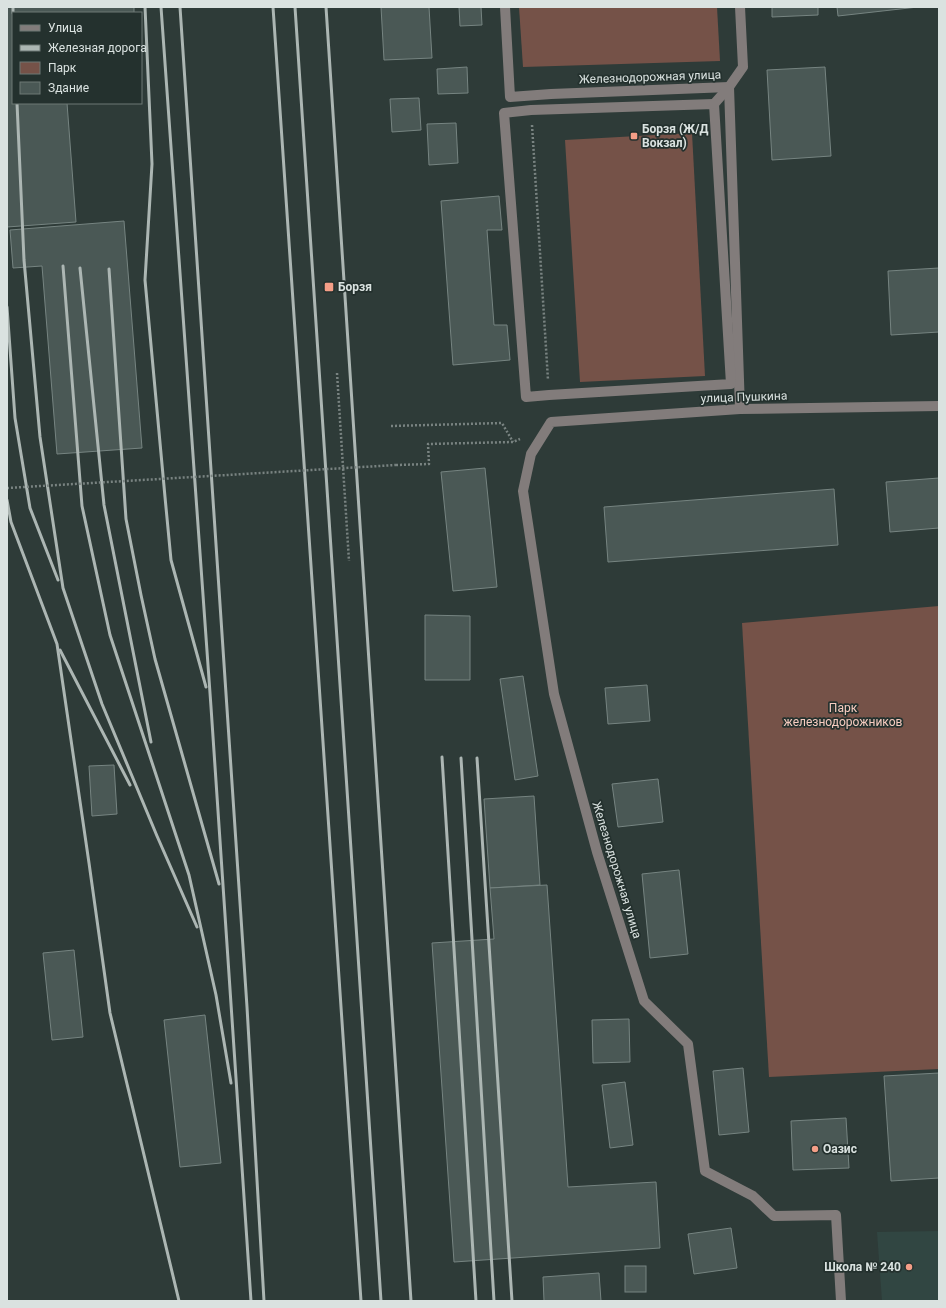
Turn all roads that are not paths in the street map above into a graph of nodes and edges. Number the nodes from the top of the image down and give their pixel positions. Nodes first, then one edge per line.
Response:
1 (505, 7) edge
2 (740, 7) edge
3 (729, 87) junction
4 (714, 104) junction
5 (939, 406) edge
6 (740, 409) junction
7 (551, 422) joint
8 (841, 1301) edge

1 - 3 street, Железнодорожная улица
2 - 3 street
3 - 4 street
3 - 6 street, Железнодорожная улица
4 - 4 street
5 - 6 street, улица Пушкина
6 - 7 street, улица Пушкина
7 - 8 street, Железнодорожная улица

